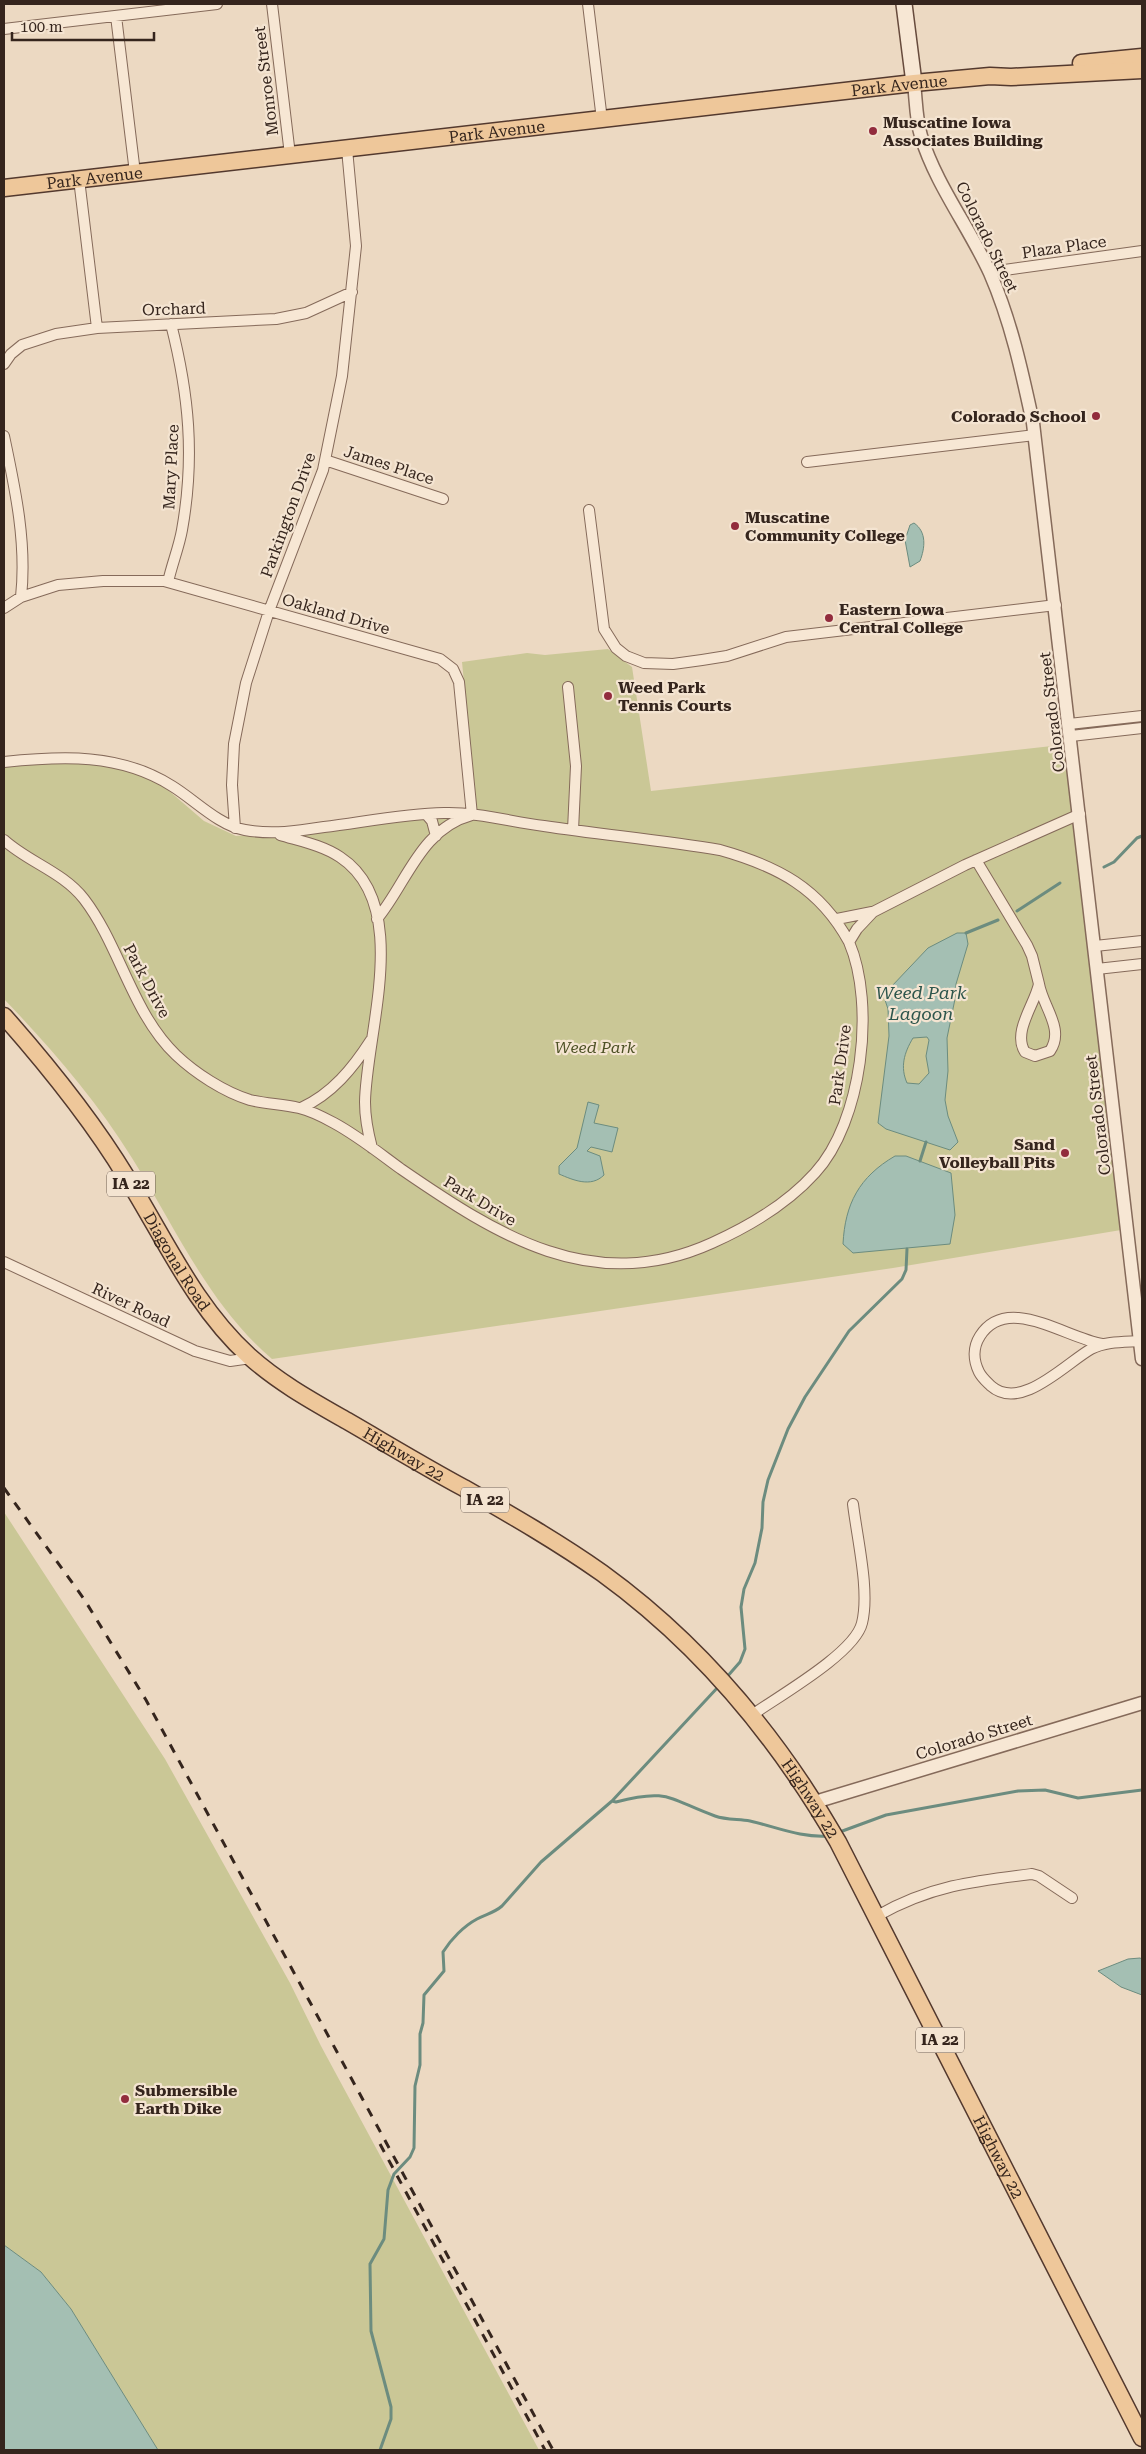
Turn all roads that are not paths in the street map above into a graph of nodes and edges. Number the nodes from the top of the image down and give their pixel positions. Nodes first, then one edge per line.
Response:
1 (217, 4) edge
2 (272, 4) edge
3 (588, 4) edge
4 (904, 4) edge
5 (116, 16) junction
6 (4, 29) edge
7 (1142, 56) edge
8 (1142, 70) edge
9 (990, 76) junction
10 (914, 83) junction
11 (602, 120) junction
12 (347, 149) junction
13 (290, 155) junction
14 (135, 173) junction
15 (79, 179) junction
16 (4, 188) edge
17 (1142, 251) edge
18 (990, 272) junction
19 (352, 292) junction
20 (171, 324) junction
21 (97, 328) junction
22 (4, 364) edge
23 (4, 436) edge
24 (1035, 436) junction
25 (325, 460) junction
26 (807, 462) dead end
27 (443, 499) dead end
28 (589, 510) dead end
29 (168, 582) junction
30 (21, 597) junction
31 (1056, 605) junction
32 (4, 608) edge
33 (268, 611) junction
34 (568, 687) dead end
35 (1142, 716) edge
36 (1142, 728) edge
37 (1070, 730) junction
38 (4, 762) edge
39 (426, 814) junction
40 (1080, 814) junction
41 (472, 815) junction
42 (235, 828) junction
43 (573, 830) junction
44 (272, 833) junction
45 (436, 836) junction
46 (4, 840) edge
47 (976, 860) junction
48 (873, 912) junction
49 (377, 919) junction
50 (836, 919) junction
51 (1142, 941) edge
52 (850, 942) junction
53 (1095, 946) junction
54 (1142, 964) edge
55 (1098, 969) junction
56 (1039, 984) junction
57 (4, 1016) edge
58 (373, 1036) junction
59 (302, 1108) junction
60 (372, 1148) junction
61 (4, 1262) edge
62 (1140, 1341) junction
63 (1102, 1344) junction
64 (250, 1358) junction
65 (1142, 1359) edge
66 (853, 1504) dead end
67 (1142, 1703) edge
68 (752, 1715) junction
69 (815, 1802) junction
70 (1072, 1898) dead end
71 (877, 1916) junction
72 (1142, 2438) edge

1 - 5 street
2 - 13 street, Monroe Street
3 - 11 street
4 - 10 main road
5 - 6 street
5 - 14 street
7 - 9 main road, Park Avenue
8 - 9 main road, Park Avenue
9 - 10 main road, Park Avenue
10 - 11 main road, Park Avenue
10 - 18 street, Colorado Street
11 - 12 main road, Park Avenue
12 - 13 main road, Park Avenue
12 - 19 street, Parkington Drive
13 - 14 main road, Park Avenue
14 - 15 main road, Park Avenue
15 - 16 main road, Park Avenue
15 - 21 street
17 - 18 street, Plaza Place
18 - 24 street, Colorado Street
19 - 20 street, Orchard
19 - 25 street, Parkington Drive
20 - 21 street, Orchard
20 - 29 street, Mary Place
21 - 22 street, Orchard
23 - 30 street
24 - 26 street
24 - 31 street, Colorado Street
25 - 27 street, James Place
25 - 33 street, Parkington Drive
28 - 31 street
29 - 30 street, Oakland Drive
29 - 33 street, Oakland Drive
30 - 32 street, Oakland Drive
31 - 37 street, Colorado Street
33 - 41 street, Oakland Drive
33 - 42 street, Parkington Drive
34 - 43 street
35 - 37 street
36 - 37 street
37 - 40 street, Colorado Street
38 - 42 street, Park Drive
39 - 41 street, Park Drive
39 - 44 street, Park Drive
39 - 45 street
40 - 47 street
40 - 53 street, Colorado Street
41 - 43 street, Park Drive
41 - 45 street
42 - 44 street, Park Drive
43 - 50 street, Park Drive
44 - 49 street
45 - 49 street
46 - 59 street, Park Drive
47 - 48 street
47 - 56 street
48 - 50 street
48 - 52 street
49 - 58 street
50 - 52 street, Park Drive
51 - 53 street
52 - 60 street, Park Drive
53 - 55 street, Colorado Street
54 - 55 street
55 - 62 street, Colorado Street
56 - 56 street
57 - 64 main road, Diagonal Road / IA 22
58 - 59 street
58 - 60 street
59 - 60 street, Park Drive
61 - 64 street, River Road
62 - 63 street
62 - 65 street, Colorado Street
63 - 63 street
64 - 68 main road, Highway 22 / IA 22
66 - 68 street
67 - 69 street, Colorado Street
68 - 69 main road, Highway 22 / IA 22
69 - 71 main road, Highway 22 / IA 22
70 - 71 street
71 - 72 main road, Highway 22 / IA 22

